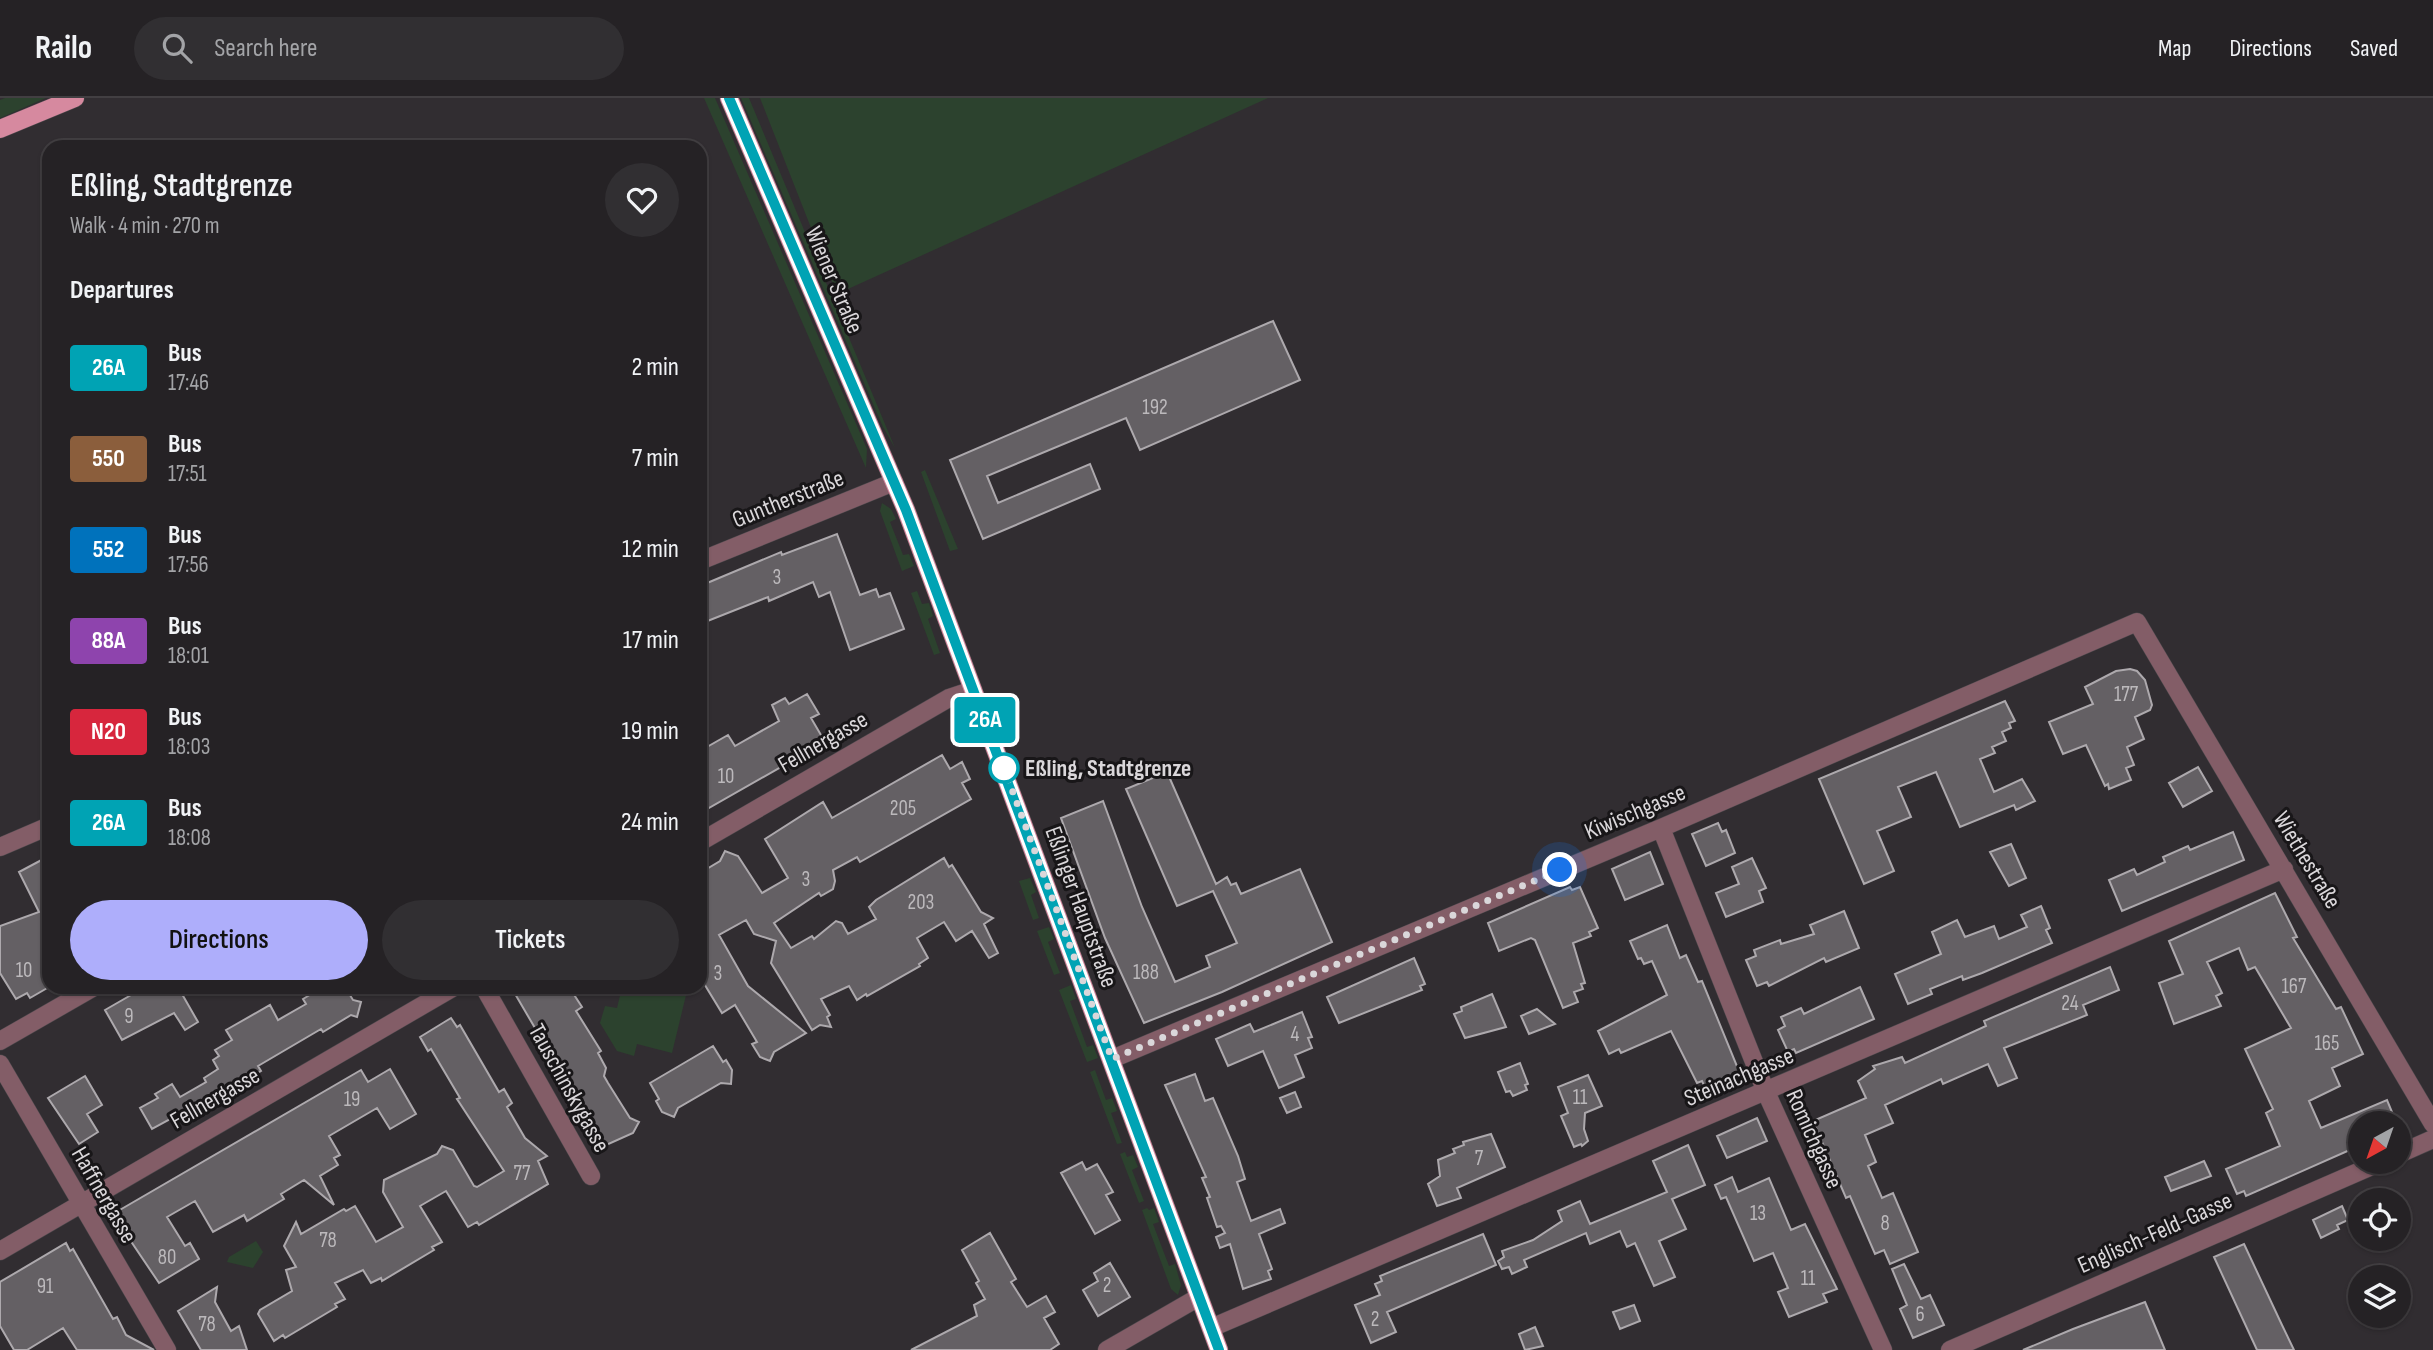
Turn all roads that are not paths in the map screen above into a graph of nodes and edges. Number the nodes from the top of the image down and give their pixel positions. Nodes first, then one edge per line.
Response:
1 (75, 98) edge
2 (729, 98) edge
3 (0, 129) edge
4 (894, 482) junction
5 (707, 558) edge
6 (2137, 622) joint
7 (973, 690) junction
8 (1661, 828) junction
9 (42, 829) edge
10 (707, 838) edge
11 (0, 847) edge
12 (2284, 869) junction
13 (82, 994) edge
14 (442, 994) edge
15 (488, 994) edge
16 (0, 1041) edge
17 (1112, 1059) junction
18 (0, 1064) edge
19 (1766, 1092) junction
20 (2433, 1124) edge
21 (2433, 1139) edge
22 (2412, 1148) edge
23 (2353, 1174) edge
24 (591, 1176) dead end
25 (80, 1205) junction
26 (0, 1251) edge
27 (1199, 1297) junction
28 (1211, 1328) junction
29 (167, 1350) edge
30 (1107, 1350) edge
31 (1219, 1350) edge
32 (1883, 1350) edge
33 (1950, 1350) edge

1 - 3 main road
2 - 4 main road, Wiener Straße
4 - 5 street, Guntherstraße
4 - 7 main road, Eßlinger Hauptstraße
6 - 8 street, Kiwischgasse
6 - 12 street, Wiethestraße
7 - 10 street, Fellnergasse
7 - 17 main road, Eßlinger Hauptstraße
8 - 17 street, Kiwischgasse
8 - 19 street, Romichgasse
9 - 11 street
12 - 19 street, Steinachgasse
12 - 20 street, Wiethestraße
13 - 16 street
14 - 25 street, Fellnergasse
15 - 24 street, Tauschinskygasse
17 - 27 main road, Eßlinger Hauptstraße
18 - 25 street, Haffnergasse
19 - 28 street, Steinachgasse
19 - 32 street, Romichgasse
21 - 22 street
23 - 33 street, Englisch-Feld-Gasse
25 - 26 street, Fellnergasse
25 - 29 street, Haffnergasse
27 - 28 main road, Eßlinger Hauptstraße
27 - 30 street
28 - 31 main road, Eßlinger Hauptstraße

